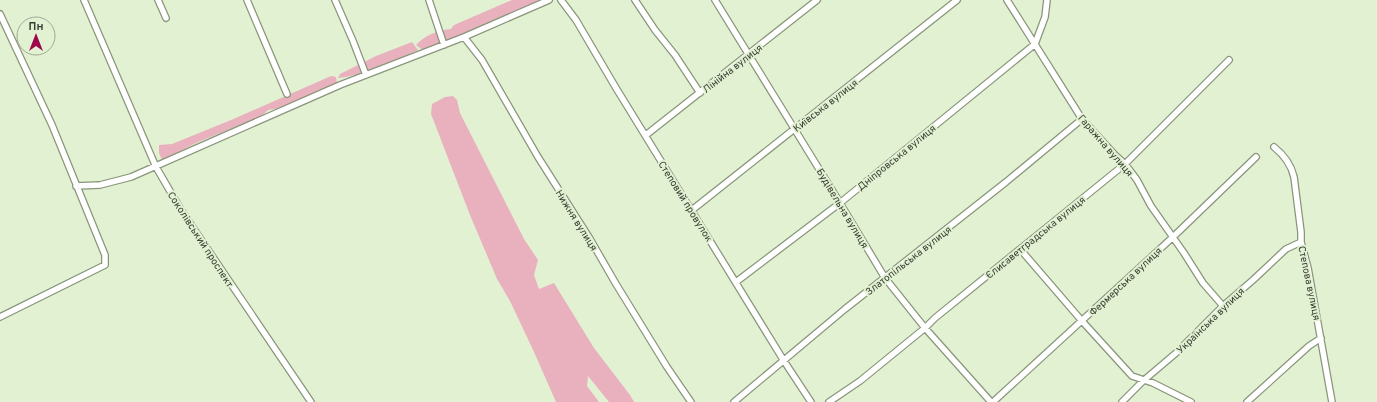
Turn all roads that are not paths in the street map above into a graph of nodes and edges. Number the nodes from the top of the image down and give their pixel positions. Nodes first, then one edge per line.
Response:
1 (84, 0) edge
2 (158, 0) edge
3 (247, 0) edge
4 (335, 0) edge
5 (429, 0) edge
6 (549, 0) edge
7 (561, 0) edge
8 (635, 0) edge
9 (715, 0) edge
10 (817, 0) edge
11 (958, 0) edge
12 (1007, 0) edge
13 (1047, 0) edge
14 (0, 14) edge
15 (166, 18) dead end
16 (464, 37) junction
17 (1035, 44) junction
18 (444, 45) junction
19 (748, 56) junction
20 (1229, 60) dead end
21 (366, 75) junction
22 (700, 93) junction
23 (287, 94) dead end
24 (1082, 119) junction
25 (794, 129) junction
26 (646, 135) junction
27 (1274, 147) dead end
28 (1256, 157) dead end
29 (1126, 164) junction
30 (156, 167) junction
31 (76, 186) junction
32 (840, 202) junction
33 (692, 210) junction
34 (1172, 237) junction
35 (1301, 242) junction
36 (1020, 249) junction
37 (885, 278) junction
38 (736, 282) junction
39 (1223, 306) junction
40 (0, 317) edge
41 (1082, 321) junction
42 (925, 328) junction
43 (1321, 338) junction
44 (784, 361) junction
45 (1143, 381) junction
46 (311, 402) edge
47 (691, 402) edge
48 (734, 402) edge
49 (811, 402) edge
50 (829, 402) edge
51 (992, 402) edge
52 (1122, 402) edge
53 (1191, 402) edge
54 (1247, 402) edge
55 (1332, 402) edge

1 - 30 street, Соколівський проспект
2 - 15 street
3 - 23 street
4 - 21 street
5 - 18 street
6 - 16 street
7 - 26 street, Степовий провулок
8 - 22 street
9 - 19 street, Будівельна вулиця
10 - 19 street, Лінійна вулиця
11 - 25 street, Київська вулиця
12 - 17 street, Гаражна вулиця
13 - 17 street
14 - 31 street
16 - 18 street
16 - 47 street, Нижня вулиця
17 - 24 street, Гаражна вулиця
17 - 32 street, Дніпровська вулиця
18 - 21 street
19 - 22 street, Лінійна вулиця
19 - 25 street, Будівельна вулиця
20 - 29 street, Єлисаветградська вулиця
21 - 30 street
22 - 26 street, Лінійна вулиця
24 - 29 street, Гаражна вулиця
24 - 37 street, Златопільська вулиця
25 - 32 street, Будівельна вулиця
25 - 33 street, Київська вулиця
26 - 33 street, Степовий провулок
27 - 35 street, Степова вулиця
28 - 34 street, Фермерська вулиця
29 - 34 street, Гаражна вулиця
29 - 36 street, Єлисаветградська вулиця
30 - 31 street
30 - 46 street, Соколівський проспект
31 - 40 street
32 - 37 street, Будівельна вулиця
32 - 38 street, Дніпровська вулиця
33 - 38 street, Степовий провулок
34 - 39 street, Гаражна вулиця
34 - 41 street, Фермерська вулиця
35 - 39 street, Українська вулиця
35 - 43 street, Степова вулиця
36 - 41 street
36 - 42 street, Єлисаветградська вулиця
37 - 42 street, Будівельна вулиця
37 - 44 street, Златопільська вулиця
38 - 44 street, Степовий провулок
39 - 45 street, Українська вулиця
41 - 45 street
41 - 51 street, Фермерська вулиця
42 - 50 street, Єлисаветградська вулиця
42 - 51 street, Будівельна вулиця
43 - 54 street
43 - 55 street, Степова вулиця
44 - 48 street, Златопільська вулиця
44 - 49 street, Степовий провулок
45 - 52 street, Українська вулиця
45 - 53 street

